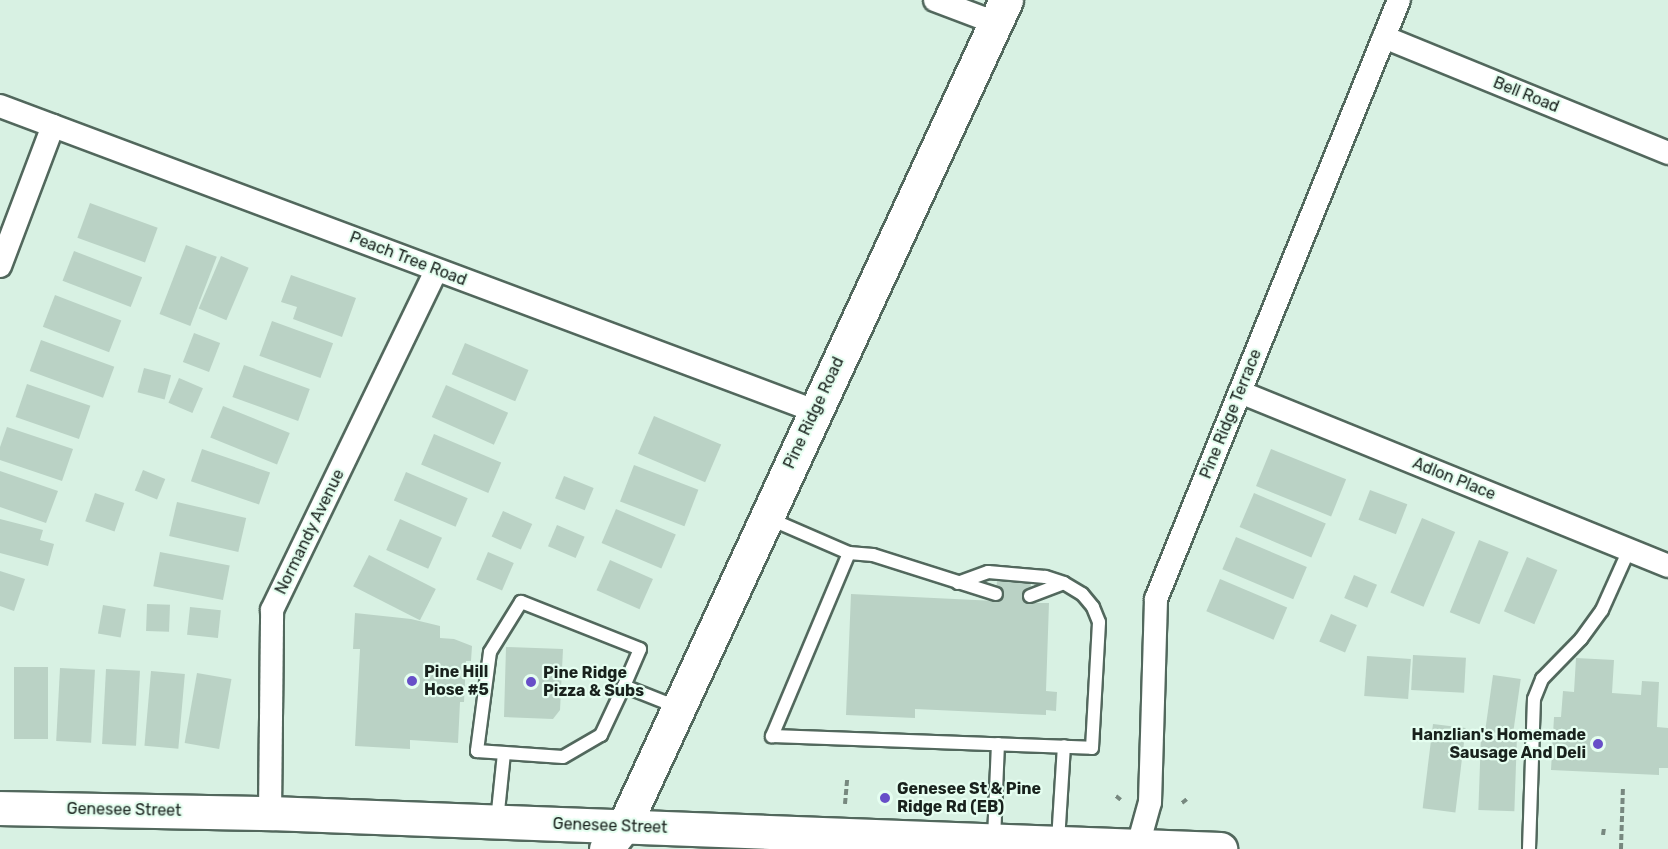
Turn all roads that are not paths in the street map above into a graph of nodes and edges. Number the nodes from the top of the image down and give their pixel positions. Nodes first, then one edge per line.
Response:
1 (935, 0) edge
2 (1399, 0) edge
3 (1001, 11) edge
4 (1384, 37) junction
5 (0, 106) edge
6 (53, 126) junction
7 (1668, 153) edge
8 (0, 266) edge
9 (436, 270) junction
10 (1240, 392) junction
11 (815, 411) junction
12 (766, 517) junction
13 (1629, 550) junction
14 (849, 553) junction
15 (1668, 566) edge
16 (958, 583) junction
17 (1064, 583) junction
18 (996, 594) dead end
19 (1030, 596) dead end
20 (624, 686) junction
21 (678, 707) junction
22 (998, 744) junction
23 (1064, 747) junction
24 (504, 753) junction
25 (0, 808) edge
26 (270, 813) junction
27 (497, 821) junction
28 (615, 838) edge
29 (994, 839) junction
30 (1058, 842) junction
31 (1138, 847) edge
32 (1220, 849) edge
33 (1529, 849) edge

1 - 3 street
2 - 4 street, Pine Ridge Terrace
3 - 11 main road, Pine Ridge Road
4 - 7 street, Bell Road
4 - 10 street, Pine Ridge Terrace
5 - 6 street, Peach Tree Road
6 - 8 street
6 - 9 street, Peach Tree Road
9 - 11 street, Peach Tree Road
9 - 26 street, Normandy Avenue
10 - 13 street, Adlon Place
10 - 31 street, Pine Ridge Terrace
11 - 12 main road, Pine Ridge Road
12 - 14 lane
12 - 21 main road, Pine Ridge Road
13 - 15 street, Adlon Place
13 - 33 lane
14 - 16 lane
14 - 22 lane
16 - 17 lane
16 - 18 lane
17 - 19 lane
17 - 23 lane
20 - 21 lane
20 - 24 lane
20 - 24 lane
21 - 28 main road, Pine Ridge Road
22 - 23 lane
22 - 29 lane
23 - 30 lane
24 - 27 lane
25 - 26 main road, Genesee Street
26 - 27 main road, Genesee Street
27 - 28 main road, Genesee Street
28 - 29 main road, Genesee Street
29 - 30 main road, Genesee Street
30 - 31 main road, Genesee Street
31 - 32 main road, Genesee Street

